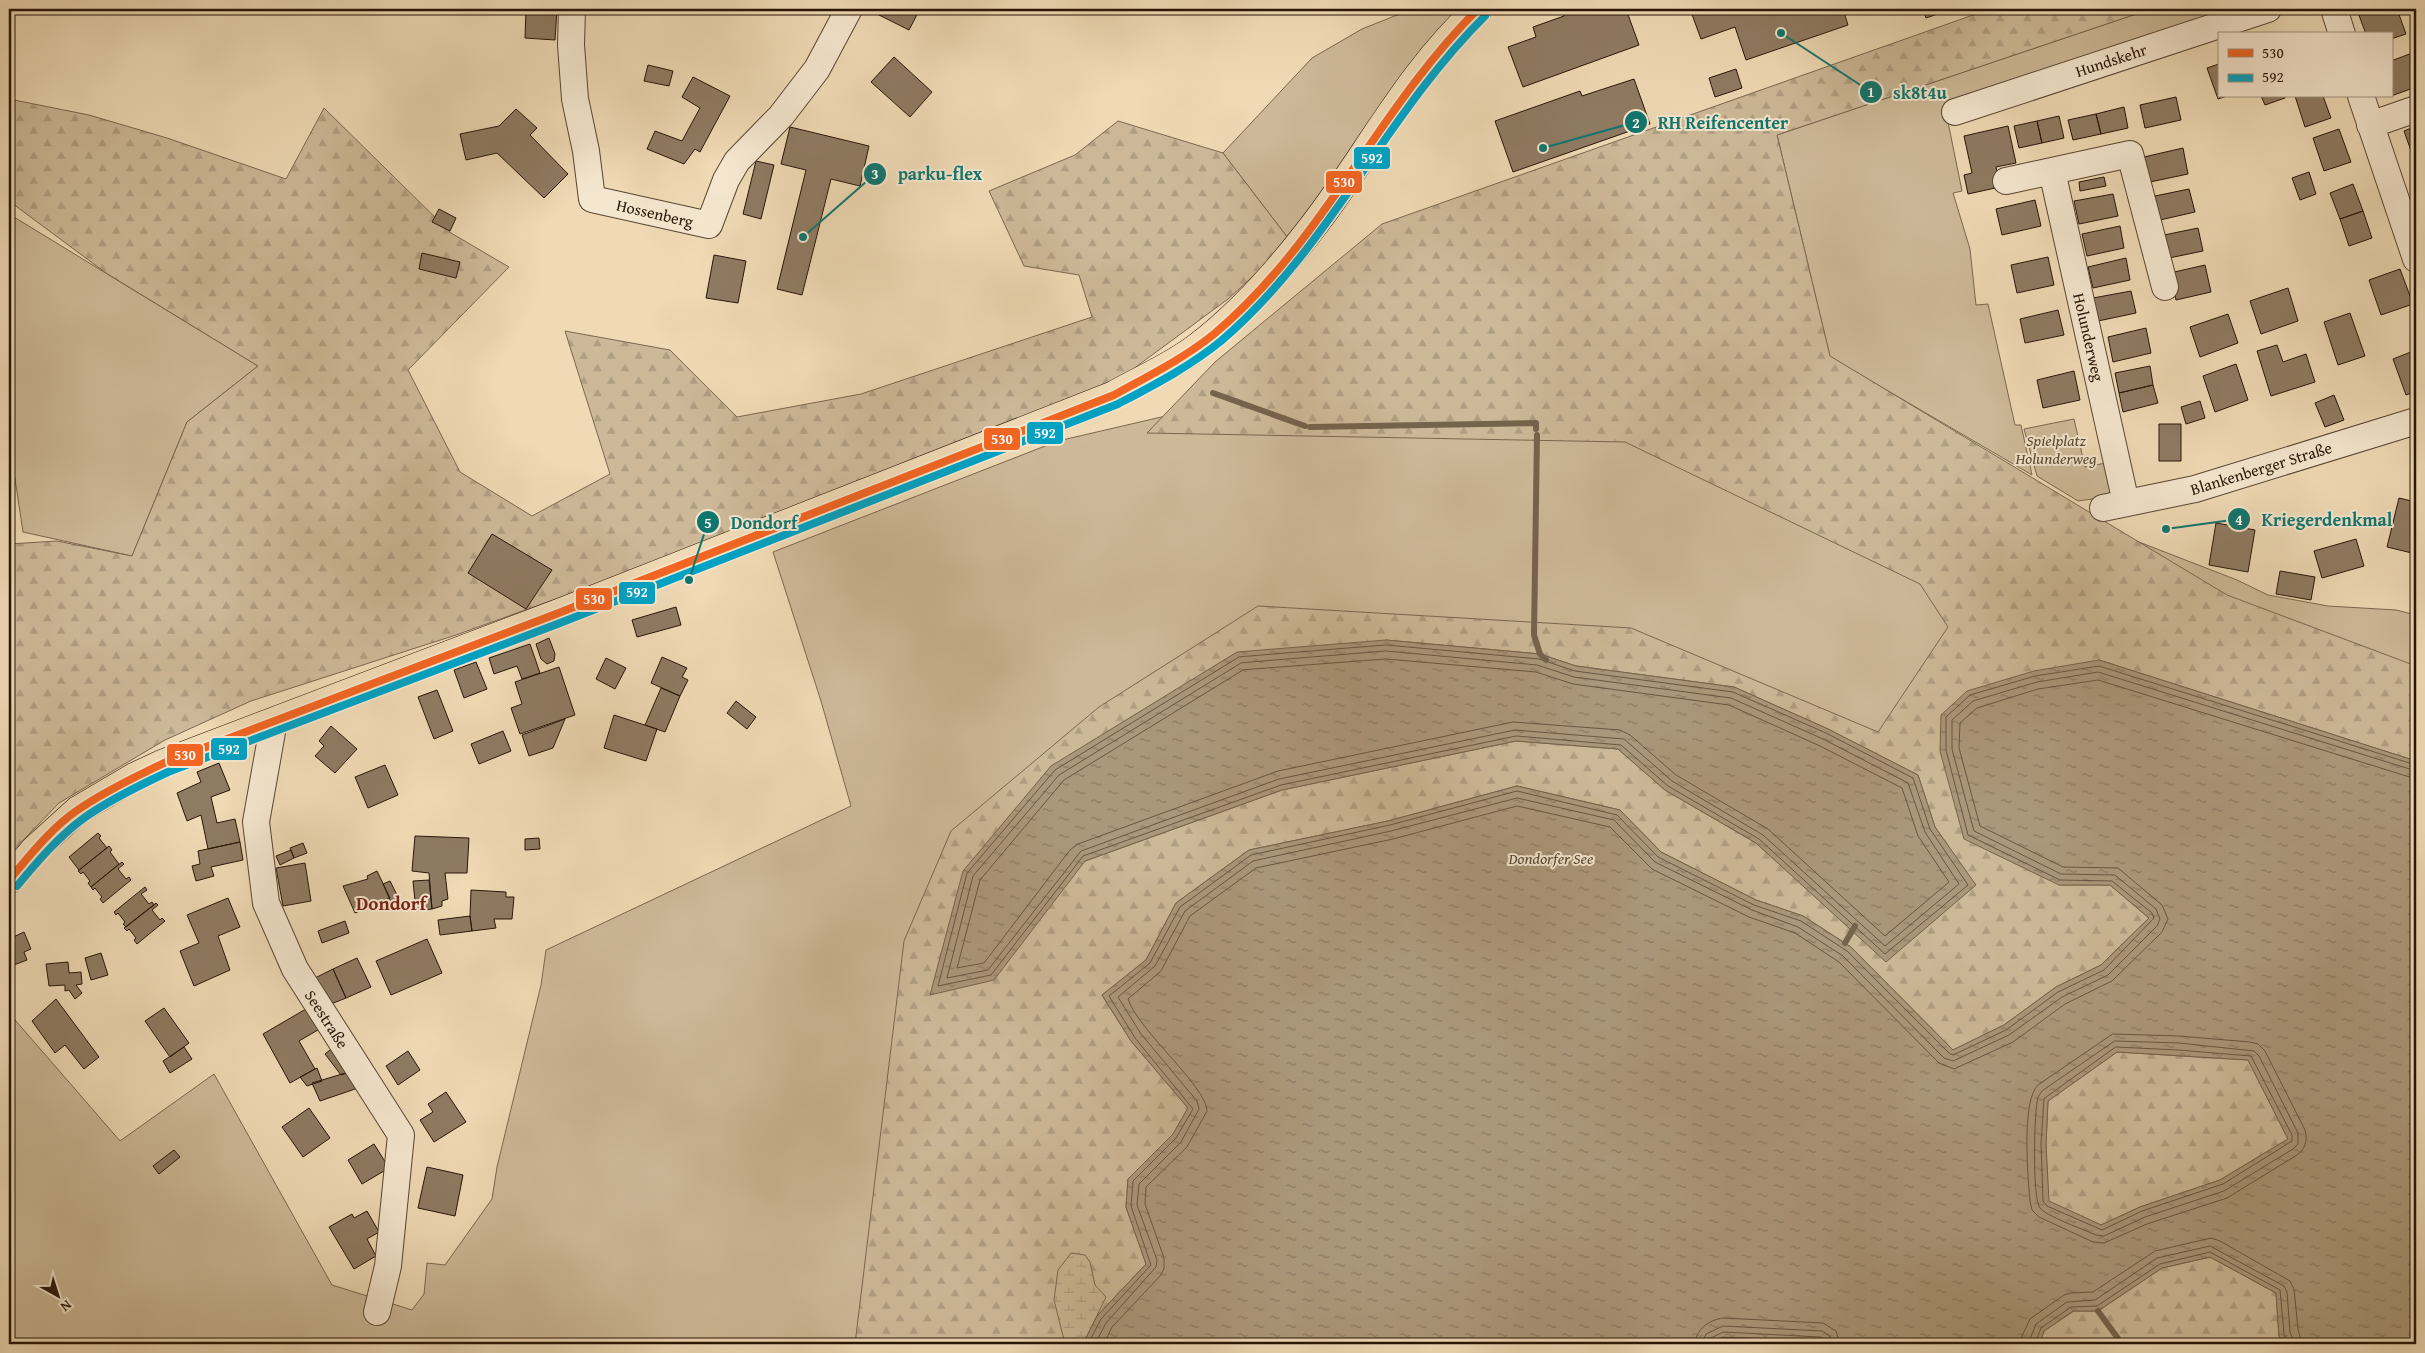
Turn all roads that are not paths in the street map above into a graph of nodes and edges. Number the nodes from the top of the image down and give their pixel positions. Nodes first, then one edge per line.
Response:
1 (572, 9) edge
2 (849, 9) edge
3 (1478, 9) edge
4 (2268, 9) edge
5 (2334, 9) edge
6 (2341, 32) edge
7 (2362, 98) edge
8 (2416, 110) edge
9 (1955, 112) dead end
10 (2370, 125) junction
11 (2052, 171) junction
12 (2006, 181) dead end
13 (2416, 259) edge
14 (2165, 287) dead end
15 (2416, 421) edge
16 (2115, 506) joint
17 (274, 720) junction
18 (9, 880) edge
19 (377, 1312) dead end

1 - 2 street, Hossenberg
3 - 17 main road
4 - 9 street, Hundskehr
5 - 6 street
7 - 10 street
8 - 10 street
10 - 13 street
11 - 12 street
11 - 14 street
11 - 16 street, Holunderweg
15 - 16 street, Blankenberger Straße
17 - 18 main road
17 - 19 street, Seestraße

